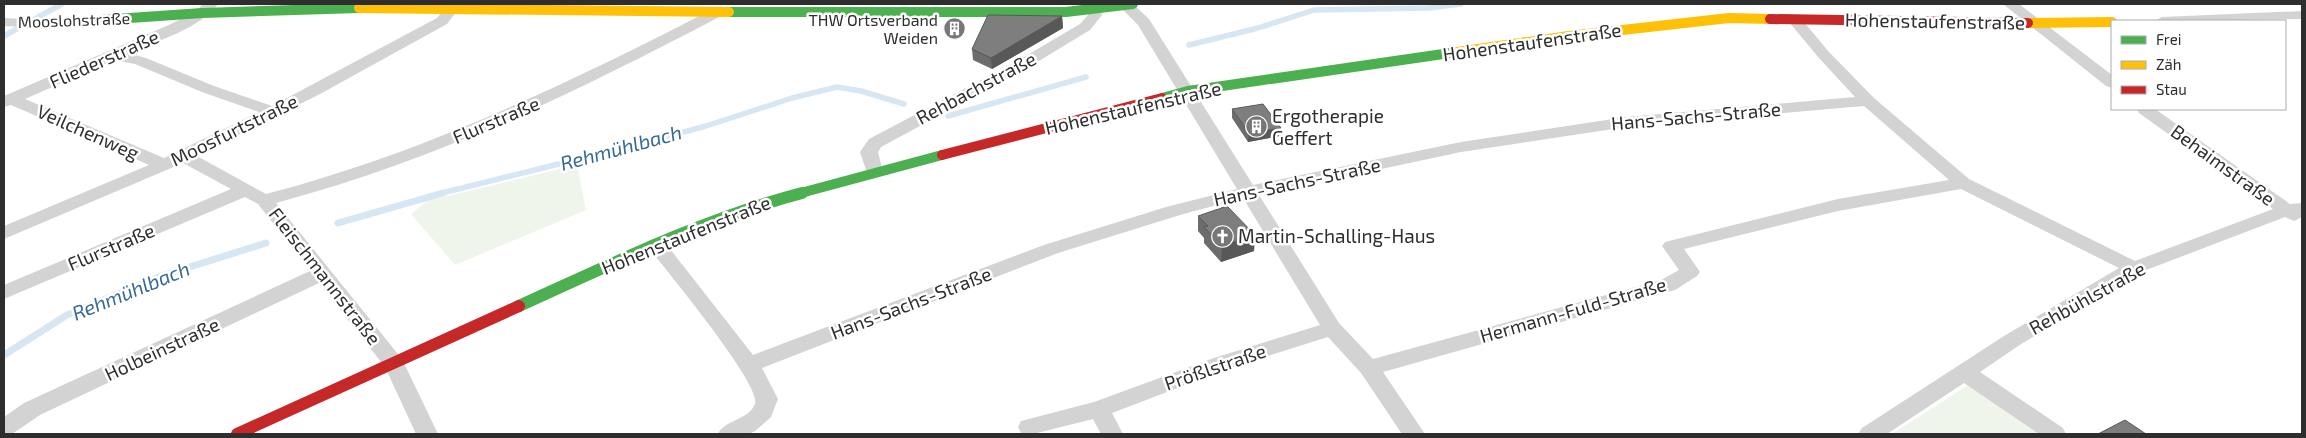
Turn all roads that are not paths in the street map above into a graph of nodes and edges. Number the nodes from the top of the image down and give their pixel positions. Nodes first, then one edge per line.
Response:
1 (1129, 4) edge
2 (2010, 4) edge
3 (454, 5) edge
4 (207, 8) edge
5 (782, 8) edge
6 (1004, 8) edge
7 (1094, 9) junction
8 (718, 12) junction
9 (2300, 16) edge
10 (1794, 19) junction
11 (2190, 20) edge
12 (4, 22) edge
13 (2111, 22) edge
14 (43, 24) joint
15 (2035, 24) junction
16 (115, 55) junction
17 (2111, 83) edge
18 (1188, 91) junction
19 (8, 100) edge
20 (1868, 101) junction
21 (2146, 110) edge
22 (272, 111) junction
23 (184, 156) junction
24 (164, 165) junction
25 (874, 172) junction
26 (1964, 183) junction
27 (245, 190) junction
28 (1248, 192) junction
29 (264, 200) junction
30 (2297, 213) edge
31 (4, 233) edge
32 (656, 244) junction
33 (2134, 268) junction
34 (324, 274) junction
35 (4, 293) edge
36 (1332, 328) junction
37 (394, 364) junction
38 (750, 365) junction
39 (1368, 368) junction
40 (1964, 372) junction
41 (1099, 409) junction
42 (1029, 427) dead end
43 (4, 428) edge
44 (237, 434) edge
45 (427, 434) edge
46 (729, 434) edge
47 (1112, 434) edge
48 (1414, 434) edge
49 (1870, 434) edge
50 (2055, 434) edge

1 - 7 street, Mooslohstraße
1 - 18 street
2 - 15 street
3 - 4 street, Mooslohstraße
3 - 8 street, Mooslohstraße
3 - 22 street, Moosfurtstraße
4 - 14 street, Mooslohstraße
4 - 16 street, Fliederstraße
5 - 6 street, Mooslohstraße
5 - 8 street, Mooslohstraße
6 - 7 street, Mooslohstraße
7 - 25 street, Rehbachstraße
8 - 29 street, Flurstraße
9 - 11 street
10 - 15 street, Hohenstaufenstraße
10 - 18 street, Hohenstaufenstraße
10 - 20 street
12 - 14 street, Mooslohstraße
13 - 15 street, Hohenstaufenstraße
15 - 17 street
16 - 19 street, Fliederstraße
16 - 22 street
18 - 25 street, Hohenstaufenstraße
18 - 28 street
19 - 24 street, Veilchenweg
20 - 26 street
20 - 28 street, Hans-Sachs-Straße
21 - 30 street, Behaimstraße
22 - 23 street, Moosfurtstraße
23 - 24 street, Moosfurtstraße
23 - 27 street, Fleischmannstraße
24 - 31 street, Moosfurtstraße
25 - 32 street, Hohenstaufenstraße
26 - 33 street
26 - 39 street, Hermann-Fuld-Straße
27 - 29 street, Fleischmannstraße
27 - 35 street, Flurstraße
28 - 36 street
28 - 38 street, Hans-Sachs-Straße
29 - 34 street, Fleischmannstraße
30 - 33 street, Rehbühlstraße
32 - 37 street, Hohenstaufenstraße
32 - 38 street
33 - 40 street, Rehbühlstraße
34 - 37 street, Fleischmannstraße
34 - 43 street, Holbeinstraße
36 - 39 street
36 - 41 street, Prößlstraße
37 - 44 street, Hohenstaufenstraße
37 - 45 street, Fleischmannstraße
38 - 46 street
39 - 48 street
40 - 49 street, Rehbühlstraße
40 - 50 street
41 - 42 street, Prößlstraße
41 - 47 street

